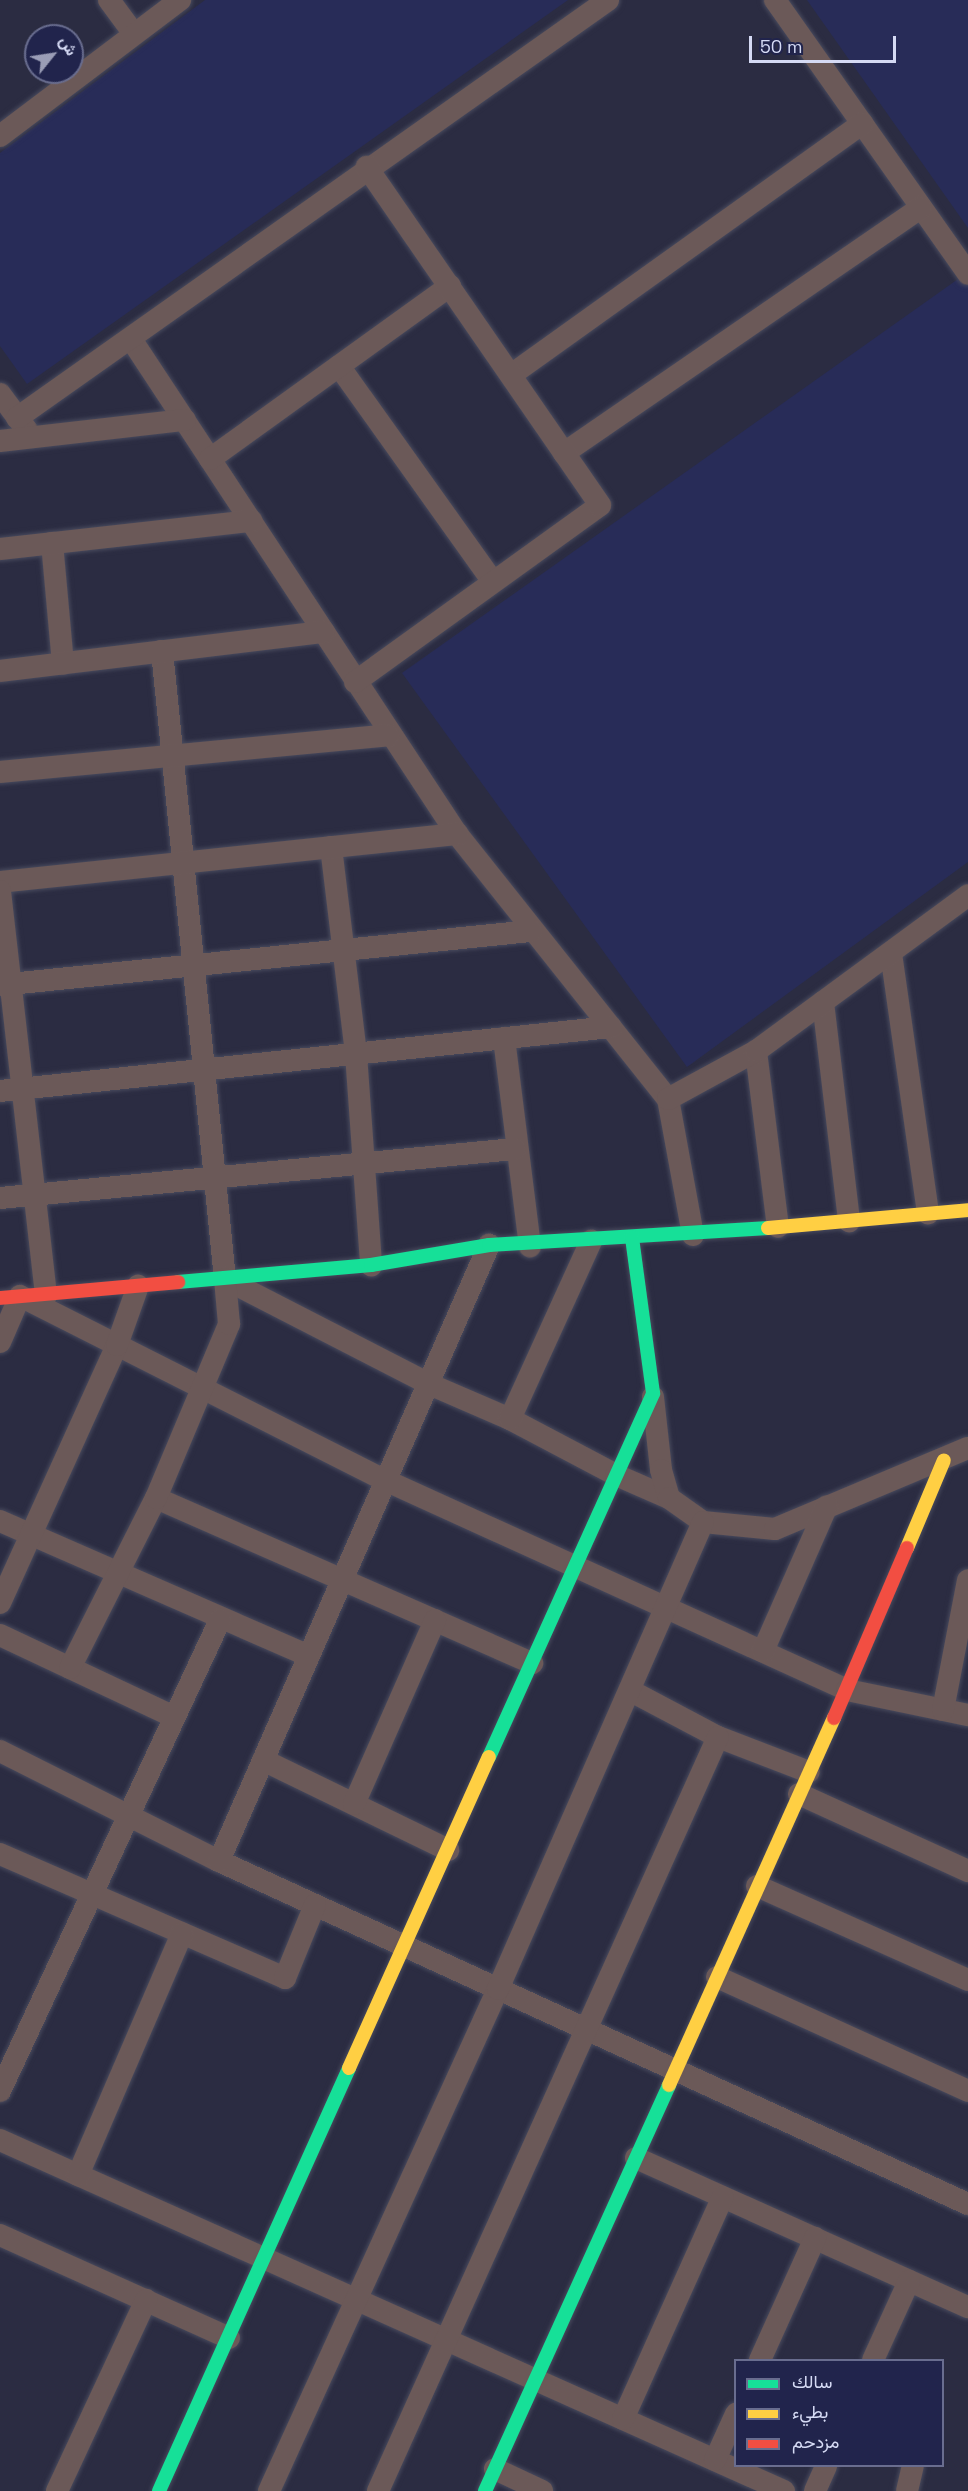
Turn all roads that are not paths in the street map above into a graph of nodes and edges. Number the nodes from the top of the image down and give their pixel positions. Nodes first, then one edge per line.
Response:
1 (109, 0) edge
2 (180, 0) edge
3 (608, 0) edge
4 (775, 0) edge
5 (134, 34) junction
6 (862, 124) junction
7 (0, 136) edge
8 (367, 167) junction
9 (921, 208) junction
10 (968, 274) edge
11 (450, 286) junction
12 (131, 339) junction
13 (339, 366) junction
14 (511, 375) junction
15 (0, 394) edge
16 (17, 417) junction
17 (185, 420) junction
18 (33, 438) junction
19 (0, 441) edge
20 (564, 453) junction
21 (210, 459) junction
22 (251, 521) junction
23 (52, 543) junction
24 (0, 549) edge
25 (493, 582) junction
26 (324, 632) junction
27 (162, 651) junction
28 (63, 663) junction
29 (0, 670) edge
30 (355, 682) junction
31 (388, 735) junction
32 (172, 758) junction
33 (0, 772) edge
34 (457, 834) junction
35 (331, 847) junction
36 (183, 861) junction
37 (0, 882) edge
38 (0, 891) edge
39 (968, 895) edge
40 (531, 931) junction
41 (345, 951) junction
42 (891, 953) junction
43 (194, 968) junction
44 (5, 985) edge
45 (823, 1002) junction
46 (611, 1027) junction
47 (504, 1038) junction
48 (756, 1051) junction
49 (356, 1054) junction
50 (204, 1070) junction
51 (11, 1090) edge
52 (668, 1099) junction
53 (515, 1149) junction
54 (366, 1163) junction
55 (215, 1178) junction
56 (34, 1194) junction
57 (0, 1198) edge
58 (968, 1210) edge
59 (928, 1214) junction
60 (849, 1221) junction
61 (778, 1227) junction
62 (693, 1235) junction
63 (633, 1238) junction
64 (591, 1241) junction
65 (489, 1245) junction
66 (530, 1246) junction
67 (371, 1264) junction
68 (225, 1279) junction
69 (138, 1286) junction
70 (46, 1295) junction
71 (10, 1297) edge
72 (0, 1342) edge
73 (117, 1345) junction
74 (429, 1384) junction
75 (202, 1388) junction
76 (652, 1393) junction
77 (510, 1419) junction
78 (968, 1448) edge
79 (944, 1460) junction
80 (615, 1475) junction
81 (387, 1481) junction
82 (156, 1498) junction
83 (669, 1498) junction
84 (828, 1506) junction
85 (0, 1521) edge
86 (703, 1522) junction
87 (31, 1535) junction
88 (575, 1568) junction
89 (118, 1574) junction
90 (343, 1579) junction
91 (968, 1580) edge
92 (0, 1603) edge
93 (664, 1606) junction
94 (220, 1620) junction
95 (435, 1620) junction
96 (0, 1635) edge
97 (763, 1651) junction
98 (309, 1656) junction
99 (532, 1664) junction
100 (70, 1668) junction
101 (847, 1690) junction
102 (631, 1691) junction
103 (944, 1710) junction
104 (968, 1715) edge
105 (174, 1717) junction
106 (718, 1737) junction
107 (0, 1751) edge
108 (263, 1760) junction
109 (809, 1772) junction
110 (799, 1794) junction
111 (354, 1804) junction
112 (128, 1815) junction
113 (448, 1850) junction
114 (0, 1854) edge
115 (219, 1861) junction
116 (968, 1871) edge
117 (757, 1886) junction
118 (94, 1895) junction
119 (315, 1905) junction
120 (182, 1933) junction
121 (405, 1946) junction
122 (717, 1977) junction
123 (968, 1980) edge
124 (498, 1989) junction
125 (586, 2029) junction
126 (675, 2070) junction
127 (0, 2091) edge
128 (968, 2091) edge
129 (0, 2140) edge
130 (636, 2158) junction
131 (78, 2175) junction
132 (723, 2197) junction
133 (968, 2204) edge
134 (0, 2235) edge
135 (815, 2238) junction
136 (265, 2258) junction
137 (909, 2281) junction
138 (146, 2300) junction
139 (357, 2300) junction
140 (968, 2307) edge
141 (229, 2338) junction
142 (447, 2340) junction
143 (761, 2359) edge
144 (874, 2359) edge
145 (537, 2380) junction
146 (734, 2416) edge
147 (623, 2419) junction
148 (715, 2460) junction
149 (826, 2467) edge
150 (913, 2467) edge
151 (495, 2469) junction
152 (57, 2491) edge
153 (159, 2491) edge
154 (268, 2491) edge
155 (378, 2491) edge
156 (485, 2491) edge
157 (542, 2491) edge
158 (784, 2491) edge
159 (815, 2491) edge
160 (907, 2491) edge

1 - 5 street
2 - 5 street
3 - 8 street
4 - 6 street
5 - 7 street
6 - 9 street
6 - 14 street
8 - 11 street
8 - 12 street
9 - 10 street
9 - 20 street
11 - 13 street
11 - 14 street
12 - 16 street
12 - 17 street
13 - 21 street
13 - 25 street
14 - 20 street
15 - 16 street
16 - 18 street
17 - 18 street
17 - 21 street
18 - 19 street
20 - 25 street
21 - 22 street
22 - 23 street
22 - 26 street
23 - 24 street
23 - 28 street
25 - 30 street
26 - 27 street
26 - 30 street
27 - 28 street
27 - 32 street
28 - 29 street
30 - 31 street
31 - 32 street
31 - 34 street
32 - 33 street
32 - 36 street
34 - 35 street
34 - 40 street
35 - 36 street
35 - 41 street
36 - 37 street
36 - 43 street
38 - 44 street
39 - 42 street
40 - 41 street
40 - 46 street
41 - 43 street
41 - 49 street
42 - 45 street
42 - 59 street
43 - 44 street
43 - 50 street
44 - 51 street
45 - 48 street
45 - 60 street
46 - 47 street
46 - 52 street
47 - 49 street
47 - 53 street
48 - 52 street
48 - 61 street
49 - 50 street
49 - 54 street
50 - 51 street
50 - 55 street
51 - 56 street
52 - 62 street
53 - 54 street
53 - 66 street
54 - 55 street
54 - 67 street
55 - 56 street
55 - 68 street
56 - 57 street
56 - 70 street
58 - 59 street
59 - 60 street
60 - 61 street
61 - 62 street
62 - 63 street
63 - 64 street
63 - 76 street
64 - 66 street
64 - 77 street
65 - 66 street
65 - 67 street
65 - 74 street
67 - 68 street
68 - 69 street
68 - 74 street
68 - 75 street
69 - 70 street
69 - 73 street
70 - 71 street
71 - 72 street
71 - 73 street
73 - 75 street
73 - 87 street
74 - 77 street
74 - 81 street
75 - 81 street
75 - 82 street
76 - 80 street
76 - 83 street
77 - 80 street
78 - 79 street
79 - 84 street
79 - 101 street
80 - 83 street
80 - 88 street
81 - 88 street
81 - 90 street
82 - 89 street
82 - 90 street
83 - 86 street
84 - 86 street
84 - 97 street
85 - 87 street
86 - 93 street
87 - 89 street
87 - 92 street
88 - 93 street
88 - 99 street
89 - 94 street
89 - 100 street
90 - 95 street
90 - 98 street
91 - 103 street
93 - 97 street
93 - 102 street
94 - 98 street
94 - 105 street
95 - 99 street
95 - 111 street
96 - 100 street
97 - 101 street
98 - 108 street
99 - 113 street
100 - 105 street
101 - 103 street
101 - 109 street
102 - 106 street
102 - 124 street
103 - 104 street
105 - 112 street
106 - 109 street
106 - 125 street
107 - 112 street
108 - 111 street
108 - 115 street
109 - 110 street
110 - 116 street
110 - 117 street
111 - 113 street
112 - 115 street
112 - 118 street
113 - 121 street
114 - 118 street
115 - 119 street
117 - 122 street
117 - 123 street
118 - 120 street
118 - 127 street
119 - 120 street
119 - 121 street
120 - 131 street
121 - 124 street
121 - 136 street
122 - 126 street
122 - 128 street
124 - 125 street
124 - 139 street
125 - 126 street
125 - 142 street
126 - 130 street
126 - 133 street
129 - 131 street
130 - 132 street
130 - 145 street
131 - 136 street
132 - 135 street
132 - 147 street
134 - 138 street
135 - 137 street
135 - 143 street
136 - 139 street
136 - 141 street
137 - 140 street
137 - 144 street
138 - 141 street
138 - 152 street
139 - 142 street
139 - 154 street
141 - 153 street
142 - 145 street
142 - 155 street
145 - 147 street
145 - 151 street
146 - 148 street
147 - 148 street
148 - 158 street
149 - 159 street
150 - 160 street
151 - 156 street
151 - 157 street

